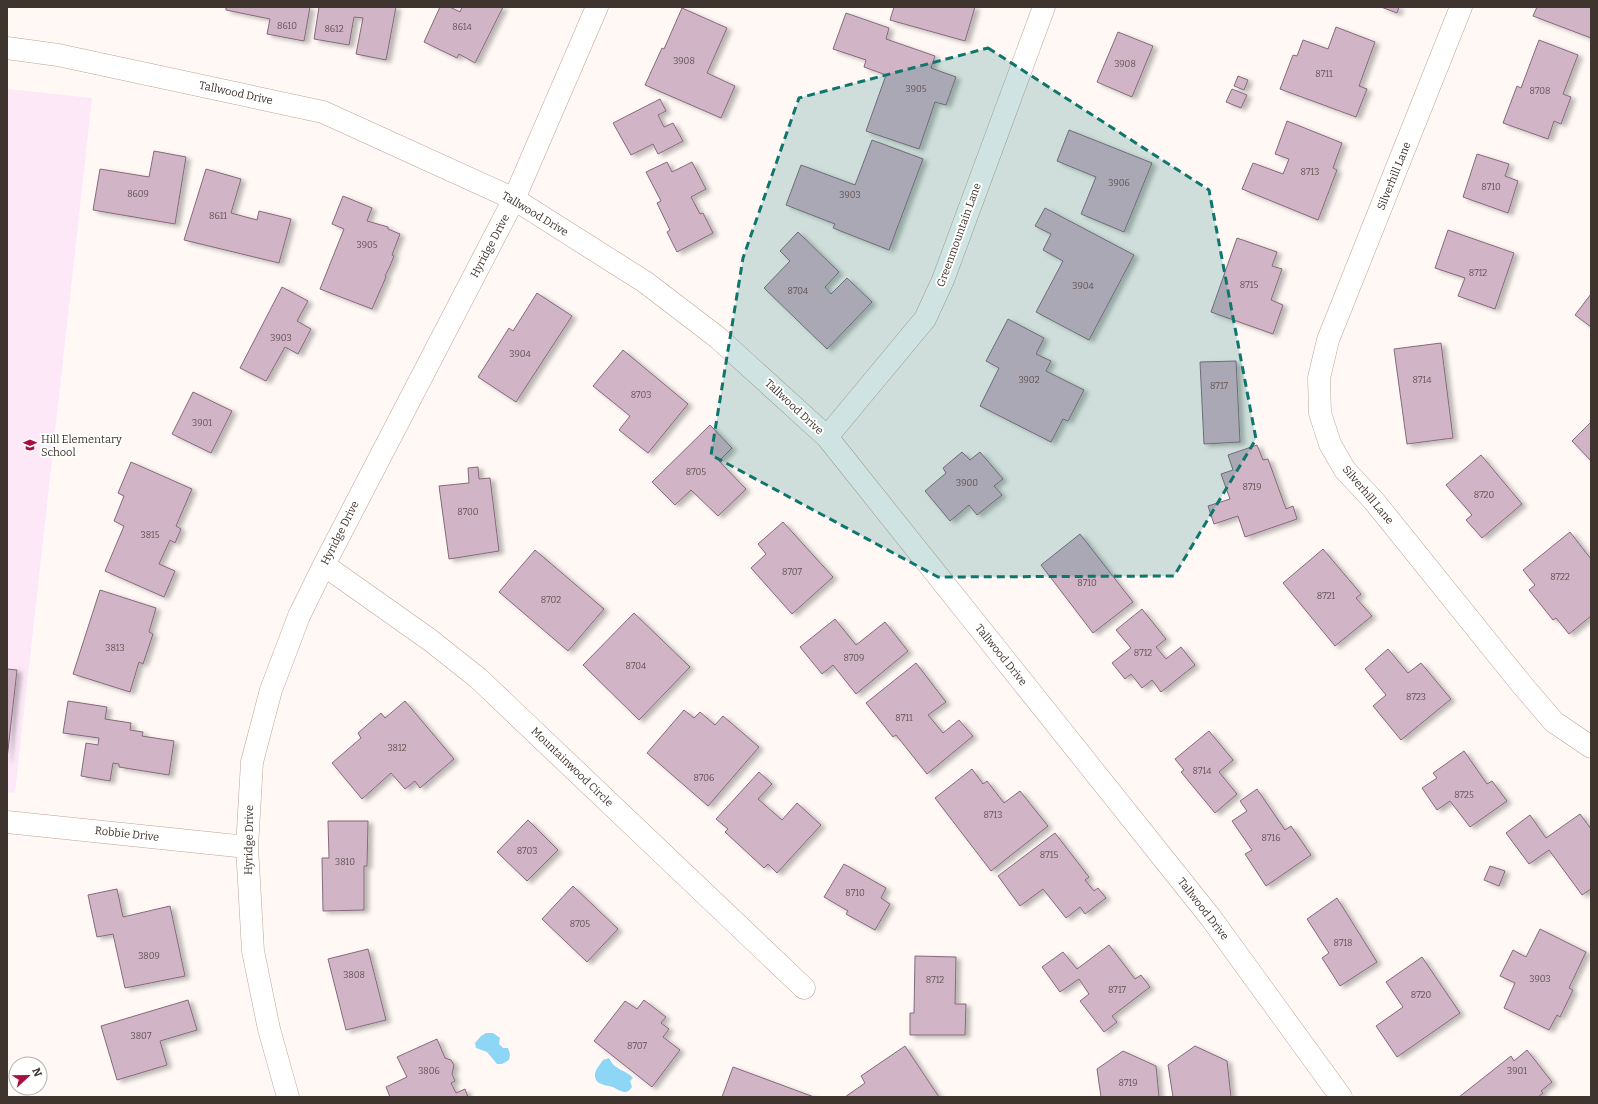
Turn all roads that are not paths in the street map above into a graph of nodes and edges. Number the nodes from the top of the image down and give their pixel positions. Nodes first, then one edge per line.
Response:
1 (597, 7) edge
2 (1044, 7) edge
3 (1461, 7) edge
4 (7, 48) edge
5 (514, 199) junction
6 (827, 437) junction
7 (324, 565) junction
8 (1591, 747) edge
9 (7, 822) edge
10 (247, 847) junction
11 (804, 988) dead end
12 (288, 1097) edge
13 (1341, 1097) edge

1 - 5 street, Hyridge Drive
2 - 6 street, Greenmountain Lane
3 - 8 street, Silverhill Lane
4 - 5 street, Tallwood Drive
5 - 6 street, Tallwood Drive
5 - 7 street, Hyridge Drive
6 - 13 street, Tallwood Drive
7 - 10 street, Hyridge Drive
7 - 11 street, Mountainwood Circle
9 - 10 street, Robbie Drive
10 - 12 street, Hyridge Drive

